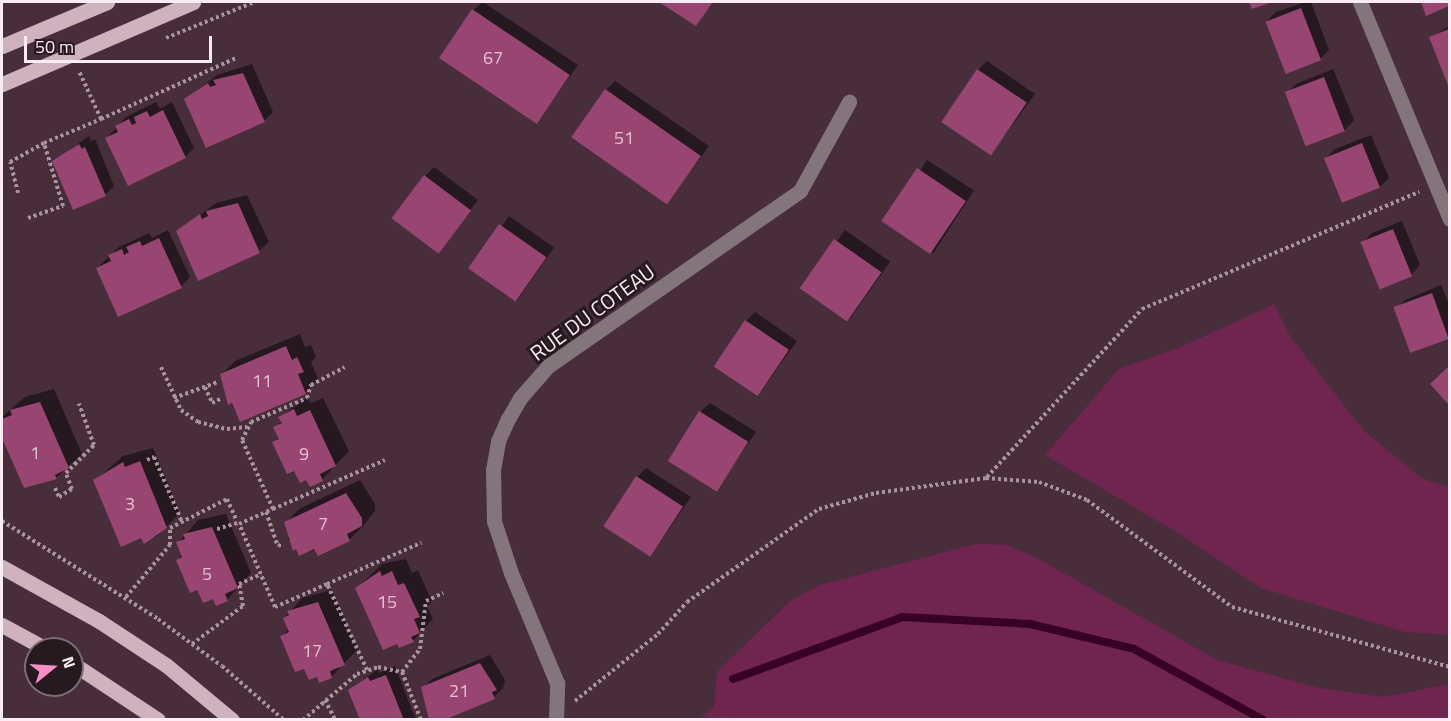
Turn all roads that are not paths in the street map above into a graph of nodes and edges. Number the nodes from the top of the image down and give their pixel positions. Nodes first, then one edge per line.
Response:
1 (107, 2) edge
2 (193, 2) edge
3 (1360, 2) edge
4 (172, 6) edge
5 (2, 46) edge
6 (2, 84) edge
7 (849, 102) dead end
8 (1449, 219) edge
9 (2, 567) edge
10 (2, 625) edge
11 (24, 637) edge
12 (84, 671) edge
13 (557, 717) edge
14 (158, 720) edge
15 (232, 720) edge

1 - 5 main road
2 - 4 main road
3 - 8 street
4 - 6 main road
7 - 13 street, RUE DU COTEAU
9 - 15 main road
10 - 11 main road
12 - 14 main road

